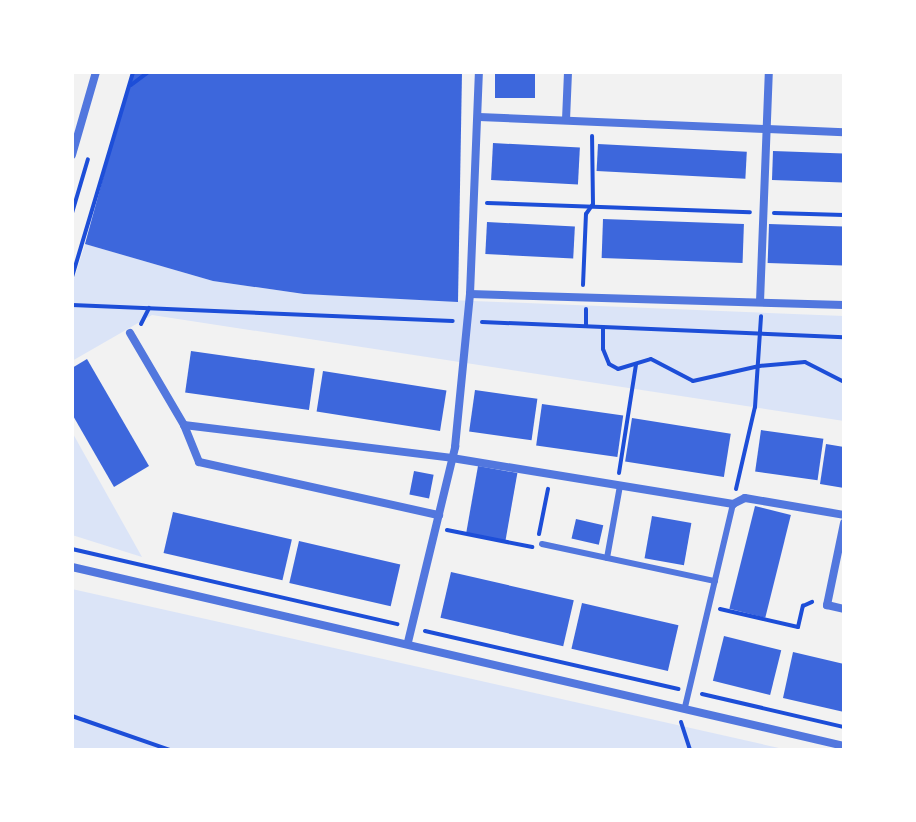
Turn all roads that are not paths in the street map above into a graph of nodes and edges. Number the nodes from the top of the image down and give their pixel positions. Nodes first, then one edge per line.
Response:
1 (96, 72) edge
2 (479, 72) edge
3 (568, 72) edge
4 (769, 72) edge
5 (479, 117) junction
6 (566, 120) junction
7 (768, 129) junction
8 (844, 132) edge
9 (72, 155) edge
10 (470, 294) junction
11 (760, 302) junction
12 (844, 305) edge
13 (130, 333) dead end
14 (184, 425) junction
15 (452, 458) junction
16 (619, 486) junction
17 (733, 504) junction
18 (439, 515) junction
19 (844, 515) edge
20 (844, 523) edge
21 (542, 544) road end
22 (607, 558) junction
23 (72, 567) edge
24 (715, 581) junction
25 (844, 609) edge
26 (408, 642) junction
27 (685, 707) junction
28 (844, 746) edge

1 - 9 street
2 - 5 street
3 - 6 street
4 - 7 street
5 - 6 street
5 - 10 street
6 - 7 street
7 - 8 street
7 - 11 street
10 - 11 street
10 - 15 street
11 - 12 street
13 - 14 street
14 - 15 street
14 - 18 street
15 - 16 street
15 - 18 street
16 - 17 street
16 - 22 lane
17 - 19 street
17 - 24 lane
18 - 26 street
20 - 25 street
21 - 22 lane
22 - 24 lane
23 - 26 street
24 - 27 lane
26 - 27 street
27 - 28 street

